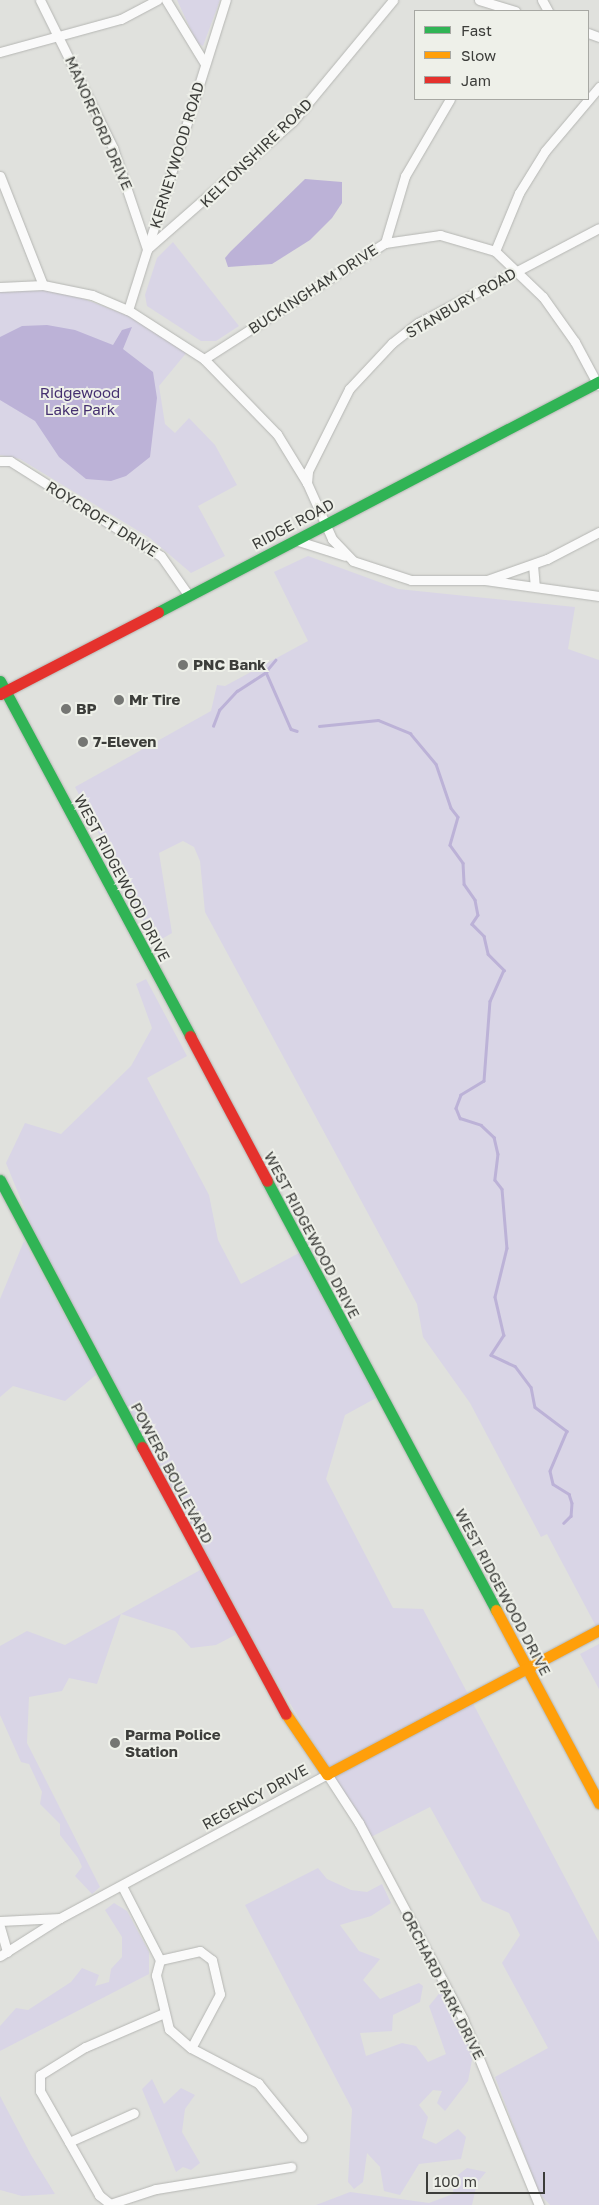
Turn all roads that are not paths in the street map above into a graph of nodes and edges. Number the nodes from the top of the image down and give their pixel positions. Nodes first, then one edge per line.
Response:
1 (40, 0) edge
2 (157, 0) edge
3 (166, 0) edge
4 (226, 0) edge
5 (392, 0) edge
6 (478, 0) edge
7 (512, 10) edge
8 (61, 39) junction
9 (0, 52) edge
10 (205, 64) junction
11 (599, 87) edge
12 (589, 99) edge
13 (449, 100) edge
14 (588, 100) edge
15 (0, 176) edge
16 (599, 228) edge
17 (385, 243) junction
18 (147, 249) junction
19 (495, 251) junction
20 (516, 271) junction
21 (43, 284) junction
22 (0, 287) edge
23 (128, 310) junction
24 (204, 359) junction
25 (598, 383) edge
26 (0, 461) edge
27 (307, 483) junction
28 (326, 524) junction
29 (599, 532) edge
30 (295, 540) junction
31 (345, 556) junction
32 (533, 565) junction
33 (485, 580) junction
34 (535, 586) junction
35 (189, 596) junction
36 (599, 596) edge
37 (2, 688) edge
38 (0, 1180) edge
39 (599, 1630) edge
40 (526, 1667) junction
41 (327, 1774) junction
42 (599, 1803) edge
43 (122, 1888) junction
44 (60, 1918) junction
45 (0, 1921) edge
46 (0, 1927) edge
47 (3, 1954) edge
48 (160, 1960) junction
49 (164, 2013) junction
50 (191, 2048) junction
51 (134, 2113) dead end
52 (302, 2137) dead end
53 (69, 2142) junction
54 (292, 2167) dead end
55 (539, 2205) edge

1 - 8 street, MANORFORD DRIVE
2 - 8 street
3 - 10 street
4 - 10 street, KERNEYWOOD ROAD
5 - 18 street, KELTONSHIRE ROAD
6 - 7 street
8 - 9 street
8 - 18 street, MANORFORD DRIVE
10 - 18 street, KERNEYWOOD ROAD
11 - 12 street
13 - 17 street
14 - 19 street
15 - 21 street
16 - 20 street, STANBURY ROAD
17 - 19 street, BUCKINGHAM DRIVE
17 - 24 street, BUCKINGHAM DRIVE
18 - 23 street, KERNEYWOOD ROAD
19 - 20 street, BUCKINGHAM DRIVE
20 - 25 street, BUCKINGHAM DRIVE
20 - 27 street, STANBURY ROAD
21 - 22 street
21 - 23 street
23 - 24 street
24 - 27 street
25 - 28 main road, RIDGE ROAD
26 - 35 street, ROYCROFT DRIVE
27 - 28 street
28 - 30 main road, RIDGE ROAD
28 - 31 street
29 - 32 street
30 - 31 street
30 - 35 main road, RIDGE ROAD
31 - 33 street
32 - 33 street
32 - 34 street
33 - 34 street
34 - 36 street
35 - 37 main road, RIDGE ROAD
37 - 40 main road, WEST RIDGEWOOD DRIVE
38 - 41 main road, POWERS BOULEVARD
39 - 40 main road, REGENCY DRIVE
40 - 41 main road, REGENCY DRIVE
40 - 42 main road, WEST RIDGEWOOD DRIVE
41 - 43 street, REGENCY DRIVE
41 - 55 street, ORCHARD PARK DRIVE
43 - 44 street, REGENCY DRIVE
43 - 48 street
44 - 45 street
44 - 47 street, REGENCY DRIVE
46 - 47 street
48 - 49 street
48 - 50 street
49 - 50 street
49 - 53 street
50 - 52 street
51 - 53 street
53 - 54 street

